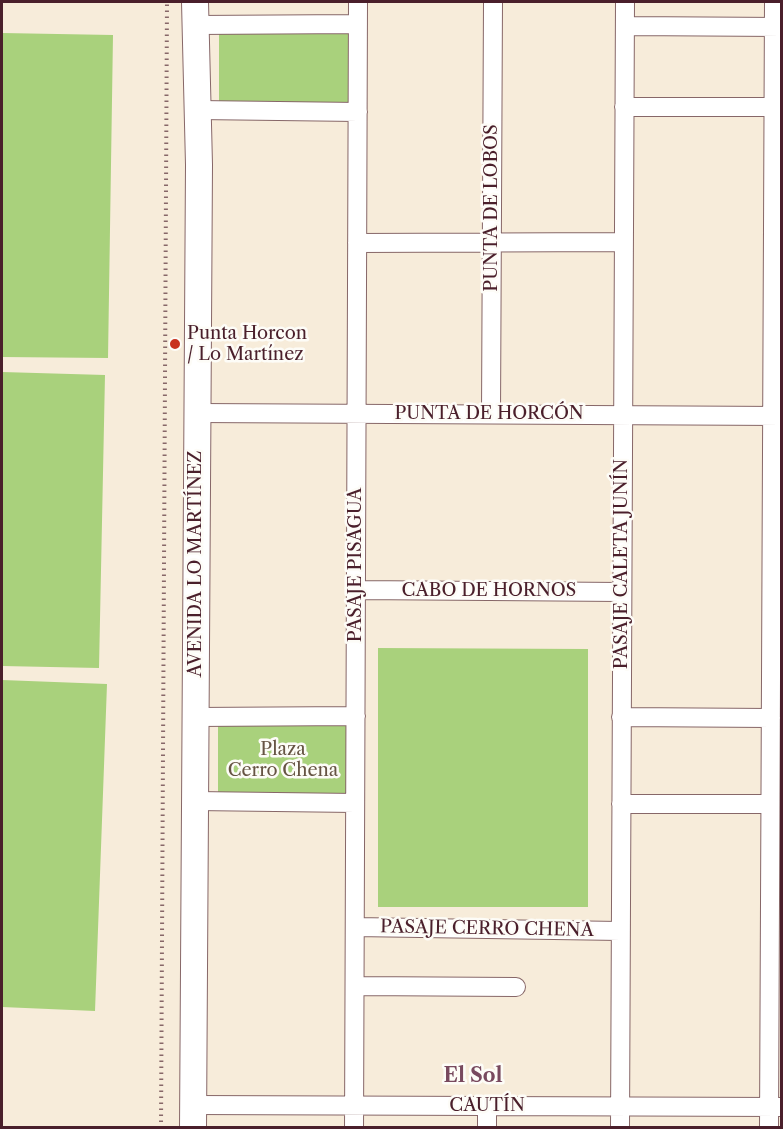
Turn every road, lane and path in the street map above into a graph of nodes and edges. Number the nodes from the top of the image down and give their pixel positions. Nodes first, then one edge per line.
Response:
1 (167, 2) edge
2 (358, 2) edge
3 (493, 2) edge
4 (625, 2) edge
5 (774, 2) edge
6 (195, 13) edge
7 (358, 24) junction
8 (625, 26) junction
9 (778, 27) edge
10 (624, 107) junction
11 (774, 107) junction
12 (198, 111) junction
13 (358, 112) junction
14 (491, 242) junction
15 (624, 242) junction
16 (357, 243) junction
17 (197, 413) junction
18 (357, 414) junction
19 (491, 414) junction
20 (623, 415) junction
21 (777, 416) edge
22 (356, 590) junction
23 (622, 592) junction
24 (356, 716) junction
25 (195, 717) junction
26 (621, 717) junction
27 (771, 718) junction
28 (195, 801) junction
29 (355, 803) junction
30 (621, 804) junction
31 (770, 804) junction
32 (355, 927) junction
33 (620, 931) junction
34 (355, 986) junction
35 (516, 987) dead end
36 (354, 1106) junction
37 (487, 1106) junction
38 (620, 1106) junction
39 (775, 1107) edge
40 (193, 1116) edge
41 (161, 1128) edge
42 (354, 1128) edge
43 (487, 1128) edge
44 (620, 1128) edge
45 (769, 1128) edge

1 - 41 path
2 - 7 street, PASAJE PISAGUA
3 - 14 street, PUNTA DE LOBOS
4 - 8 street, PASAJE CALETA JUNÍN
5 - 9 street
6 - 7 street
6 - 12 main road, AVENIDA LO MARTÍNEZ
7 - 13 street, PASAJE PISAGUA
8 - 9 street
8 - 10 street, PASAJE CALETA JUNÍN
9 - 11 street
10 - 11 street
10 - 15 street, PASAJE CALETA JUNÍN
11 - 21 street
12 - 13 street
12 - 17 main road, AVENIDA LO MARTÍNEZ
13 - 16 street, PASAJE PISAGUA
14 - 15 street
14 - 16 street
14 - 19 street, PUNTA DE LOBOS
15 - 20 street, PASAJE CALETA JUNÍN
16 - 18 street, PASAJE PISAGUA
17 - 18 street, PUNTA DE HORCÓN
17 - 25 main road, AVENIDA LO MARTÍNEZ
18 - 19 street, PUNTA DE HORCÓN
18 - 22 street, PASAJE PISAGUA
19 - 20 street, PUNTA DE HORCÓN
20 - 21 street, PUNTA DE HORCÓN
20 - 23 street, PASAJE CALETA JUNÍN
21 - 27 street
22 - 23 street, CABO DE HORNOS
22 - 24 street, PASAJE PISAGUA
23 - 26 street, PASAJE CALETA JUNÍN
24 - 25 street
24 - 29 street, PASAJE PISAGUA
25 - 28 main road, AVENIDA LO MARTÍNEZ
26 - 27 street
26 - 30 street, PASAJE CALETA JUNÍN
27 - 31 street
28 - 29 street
28 - 40 main road, AVENIDA LO MARTÍNEZ
29 - 32 street, PASAJE PISAGUA
30 - 31 street
30 - 33 street, PASAJE CALETA JUNÍN
31 - 39 street
32 - 33 street, PASAJE CERRO CHENA
32 - 34 street, PASAJE PISAGUA
33 - 38 street, PASAJE CALETA JUNÍN
34 - 35 street
34 - 36 street, PASAJE PISAGUA
36 - 37 street, CAUTÍN
36 - 40 street, CAUTÍN
36 - 42 street, PASAJE PISAGUA
37 - 38 street, CAUTÍN
37 - 43 street
38 - 39 street, CAUTÍN
38 - 44 street, PASAJE CALETA JUNÍN
39 - 45 street

